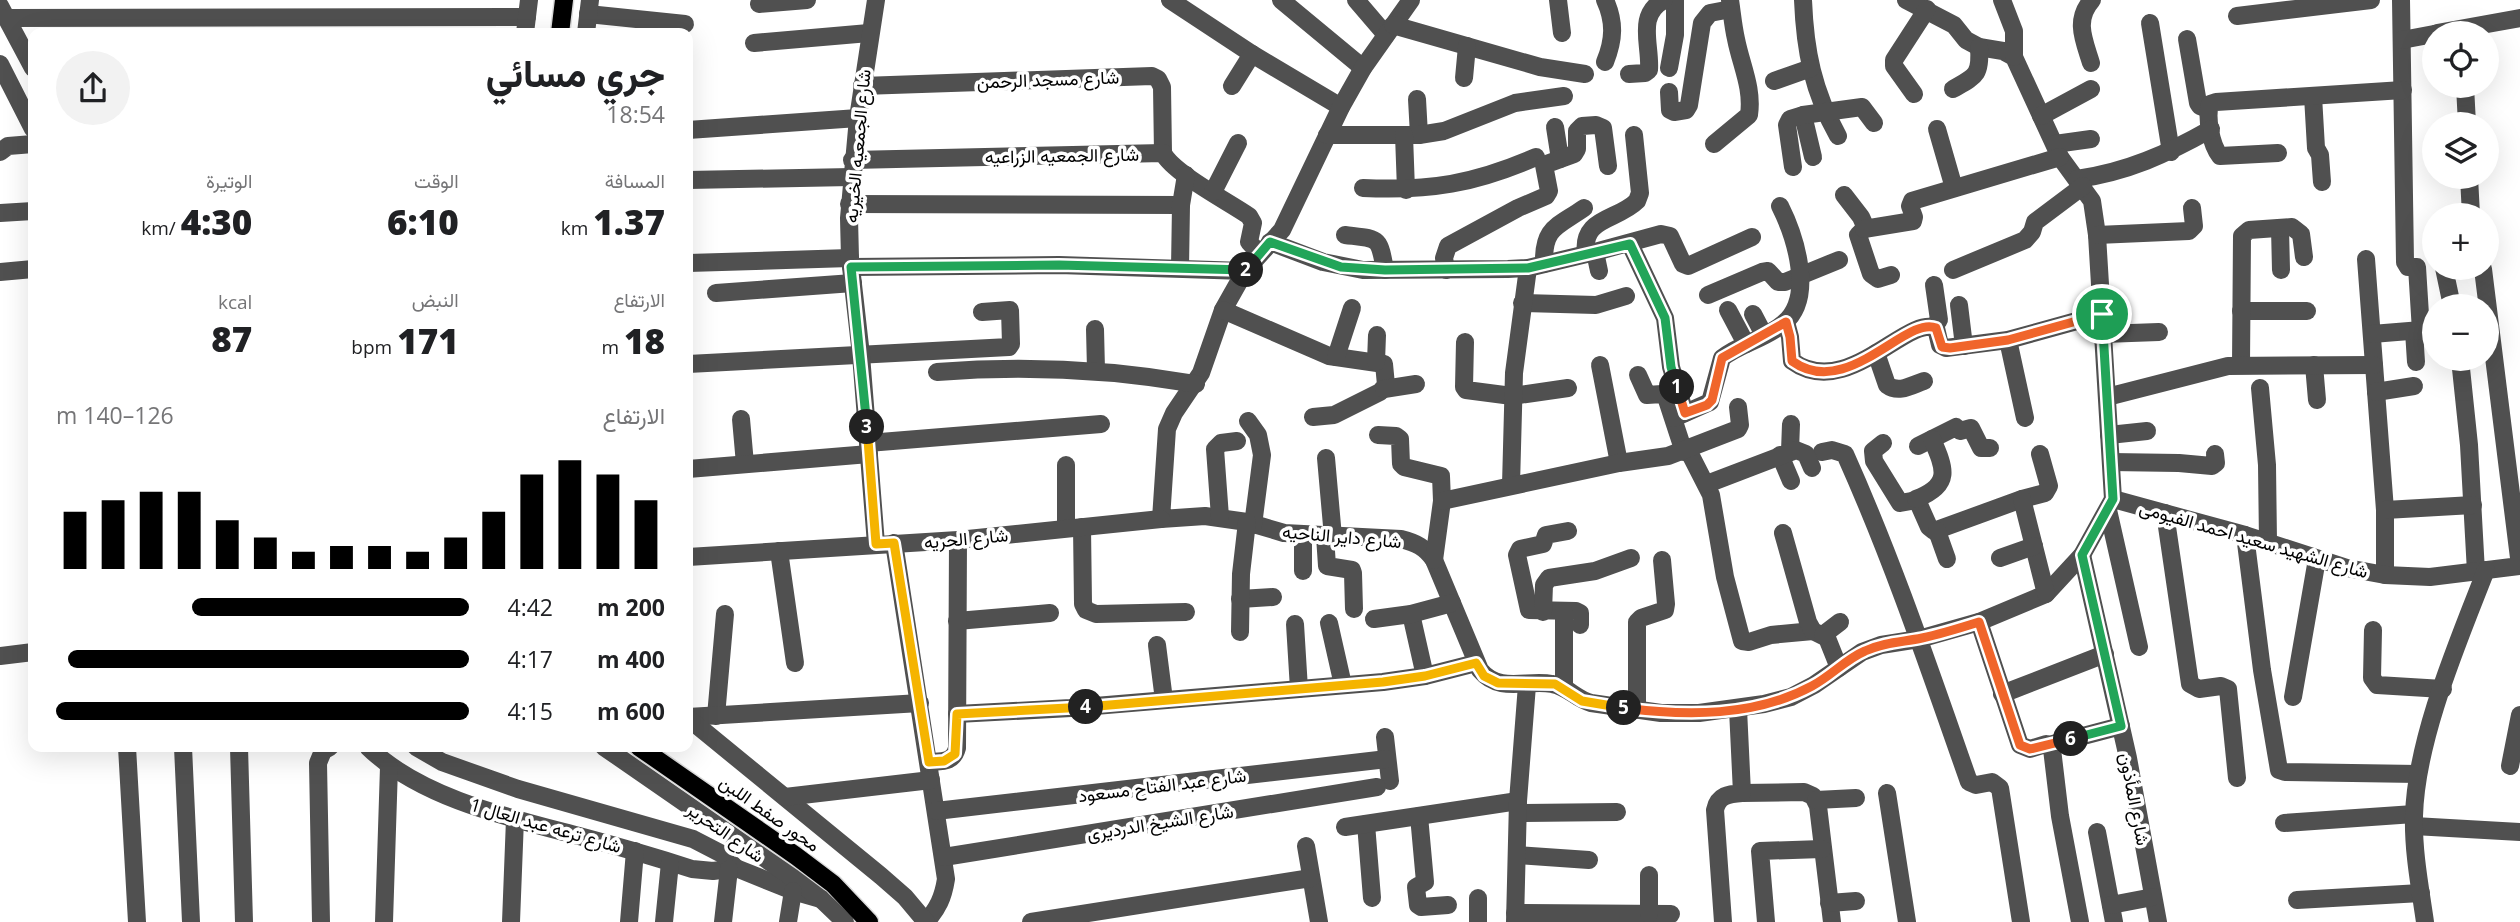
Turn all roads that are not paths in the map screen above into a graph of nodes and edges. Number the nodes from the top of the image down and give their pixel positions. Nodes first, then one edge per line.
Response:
1 (564, 0) edge
2 (574, 0) edge
3 (807, 0) edge
4 (876, 0) edge
5 (1170, 0) edge
6 (1281, 0) edge
7 (1356, 0) edge
8 (1411, 0) edge
9 (1558, 0) edge
10 (1605, 0) edge
11 (1664, 0) edge
12 (1675, 0) edge
13 (1803, 0) edge
14 (1906, 0) edge
15 (2002, 0) edge
16 (2092, 0) edge
17 (2371, 0) edge
18 (2401, 0) edge
19 (759, 4) dead end
20 (1731, 5) edge
21 (589, 7) edge
22 (1927, 9) junction
23 (3, 12) edge
24 (2238, 16) dead end
25 (527, 17) edge
26 (2520, 18) edge
27 (2150, 23) dead end
28 (2499, 23) edge
29 (685, 24) dead end
30 (561, 28) edge
31 (571, 28) edge
32 (587, 28) edge
33 (1390, 30) junction
34 (869, 33) junction
35 (1562, 33) dead end
36 (2422, 36) edge
37 (2188, 39) dead end
38 (2402, 40) junction
39 (754, 43) dead end
40 (1467, 46) junction
41 (1979, 47) junction
42 (1252, 54) junction
43 (2014, 57) junction
44 (28, 59) edge
45 (1605, 62) dead end
46 (2091, 63) dead end
47 (1363, 68) junction
48 (1670, 68) dead end
49 (1811, 68) junction
50 (2, 70) edge
51 (1585, 74) dead end
52 (1629, 74) dead end
53 (1464, 78) dead end
54 (1774, 81) dead end
55 (862, 86) junction
56 (1232, 86) dead end
57 (1953, 89) dead end
58 (2091, 89) dead end
59 (2403, 90) junction
60 (1669, 92) dead end
61 (1914, 94) dead end
62 (1564, 96) dead end
63 (2313, 96) junction
64 (1417, 99) dead end
65 (1340, 107) junction
66 (2208, 109) junction
67 (1825, 112) junction
68 (1803, 115) junction
69 (2041, 116) junction
70 (858, 118) junction
71 (28, 119) edge
72 (1874, 123) dead end
73 (1555, 127) dead end
74 (693, 130) edge
75 (1937, 130) dead end
76 (2211, 130) junction
77 (1327, 135) junction
78 (1411, 135) junction
79 (1634, 135) dead end
80 (1839, 136) dead end
81 (2091, 139) dead end
82 (1238, 143) dead end
83 (28, 144) edge
84 (1714, 144) dead end
85 (2057, 150) junction
86 (0, 152) edge
87 (2171, 152) junction
88 (1163, 153) junction
89 (2278, 153) dead end
90 (1536, 157) dead end
91 (1813, 157) dead end
92 (1560, 159) junction
93 (1608, 166) dead end
94 (1793, 167) dead end
95 (852, 168) junction
96 (1186, 175) junction
97 (693, 180) edge
98 (2322, 182) dead end
99 (2080, 183) junction
100 (1363, 188) dead end
101 (1954, 188) junction
102 (1406, 190) junction
103 (1213, 192) junction
104 (1843, 195) dead end
105 (849, 204) junction
106 (1181, 205) junction
107 (1780, 206) dead end
108 (1584, 208) dead end
109 (2192, 208) dead end
110 (28, 211) edge
111 (0, 213) edge
112 (2280, 228) junction
113 (1864, 229) junction
114 (1345, 235) dead end
115 (2097, 235) junction
116 (1752, 237) dead end
117 (1630, 244) junction
118 (1264, 248) junction
119 (1590, 253) junction
120 (2304, 257) dead end
121 (2365, 259) dead end
122 (1839, 260) dead end
123 (693, 263) edge
124 (1536, 266) junction
125 (1180, 268) junction
126 (2422, 268) edge
127 (28, 269) edge
128 (851, 269) junction
129 (1385, 270) junction
130 (1446, 270) junction
131 (1953, 270) dead end
132 (2281, 270) dead end
133 (1245, 271) junction
134 (1599, 271) dead end
135 (0, 272) edge
136 (1891, 275) dead end
137 (1800, 276) junction
138 (2484, 280) edge
139 (1934, 285) dead end
140 (716, 293) dead end
141 (1708, 295) dead end
142 (1626, 296) dead end
143 (1522, 303) junction
144 (1959, 305) dead end
145 (1352, 309) dead end
146 (1223, 310) junction
147 (1728, 310) dead end
148 (2241, 311) junction
149 (2307, 311) dead end
150 (982, 312) dead end
151 (1753, 314) dead end
152 (2102, 314) junction
153 (1786, 322) junction
154 (1934, 326) junction
155 (1095, 329) dead end
156 (2422, 330) edge
157 (2159, 332) dead end
158 (2103, 334) junction
159 (2372, 334) junction
160 (1377, 335) dead end
161 (1764, 335) junction
162 (2422, 335) edge
163 (2008, 340) junction
164 (1465, 342) dead end
165 (1746, 344) junction
166 (1964, 346) junction
167 (1876, 353) junction
168 (861, 355) junction
169 (1336, 358) junction
170 (1376, 362) junction
171 (2416, 362) dead end
172 (693, 364) edge
173 (1600, 365) dead end
174 (2241, 365) junction
175 (2315, 365) junction
176 (2374, 365) junction
177 (1096, 370) junction
178 (2461, 371) edge
179 (937, 372) dead end
180 (1638, 375) dead end
181 (1924, 381) dead end
182 (1196, 384) junction
183 (1416, 384) dead end
184 (2414, 386) dead end
185 (1568, 388) dead end
186 (2260, 388) dead end
187 (1384, 389) junction
188 (2376, 392) junction
189 (1512, 396) junction
190 (2107, 397) junction
191 (2317, 400) dead end
192 (1738, 407) dead end
193 (1680, 415) junction
194 (1313, 417) dead end
195 (2025, 418) dead end
196 (741, 419) dead end
197 (1248, 421) dead end
198 (1101, 424) dead end
199 (1791, 424) dead end
200 (2147, 431) dead end
201 (1378, 435) dead end
202 (2109, 435) junction
203 (1237, 441) dead end
204 (1883, 443) dead end
205 (869, 448) junction
206 (1990, 448) dead end
207 (1686, 451) junction
208 (1822, 452) dead end
209 (1785, 453) junction
210 (2040, 454) dead end
211 (2216, 454) dead end
212 (1326, 458) dead end
213 (2110, 462) junction
214 (1619, 463) junction
215 (745, 464) junction
216 (1066, 465) dead end
217 (1812, 468) dead end
218 (693, 469) edge
219 (1791, 481) dead end
220 (1707, 484) junction
221 (1511, 485) junction
222 (1916, 499) junction
223 (2022, 499) junction
224 (1442, 500) junction
225 (2111, 505) junction
226 (2473, 505) junction
227 (2385, 510) junction
228 (2165, 513) junction
229 (1220, 517) junction
230 (1161, 519) junction
231 (1250, 524) junction
232 (1074, 528) junction
233 (1568, 531) dead end
234 (1937, 531) junction
235 (1783, 533) dead end
236 (2245, 535) junction
237 (1303, 536) junction
238 (1329, 537) junction
239 (958, 540) junction
240 (2268, 542) junction
241 (894, 543) junction
242 (876, 544) junction
243 (2034, 546) junction
244 (779, 551) junction
245 (2082, 555) junction
246 (693, 557) edge
247 (1631, 558) dead end
248 (2000, 558) dead end
249 (1434, 559) junction
250 (1947, 559) dead end
251 (2317, 559) junction
252 (1662, 560) dead end
253 (2520, 566) edge
254 (1303, 571) dead end
255 (2481, 571) junction
256 (2385, 575) junction
257 (2046, 594) junction
258 (1273, 597) dead end
259 (1240, 599) junction
260 (1452, 603) junction
261 (1354, 610) dead end
262 (1186, 612) dead end
263 (1543, 612) junction
264 (1564, 612) junction
265 (1050, 613) dead end
266 (725, 614) dead end
267 (1411, 614) junction
268 (1374, 619) dead end
269 (957, 621) junction
270 (1840, 622) dead end
271 (1979, 622) junction
272 (1329, 623) dead end
273 (1295, 624) dead end
274 (1580, 625) dead end
275 (2373, 630) dead end
276 (1240, 632) dead end
277 (1818, 633) junction
278 (1919, 639) junction
279 (1157, 645) dead end
280 (2139, 647) dead end
281 (28, 653) edge
282 (2105, 654) junction
283 (0, 656) edge
284 (794, 663) dead end
285 (1476, 663) junction
286 (1839, 668) junction
287 (1425, 676) junction
288 (1343, 685) junction
289 (1527, 685) junction
290 (1564, 688) junction
291 (1299, 689) junction
292 (2443, 689) junction
293 (2002, 694) junction
294 (2293, 697) dead end
295 (1164, 700) junction
296 (920, 703) junction
297 (1738, 709) junction
298 (1637, 710) junction
299 (957, 714) junction
300 (2520, 715) edge
301 (716, 716) junction
302 (693, 718) edge
303 (693, 722) edge
304 (2121, 726) junction
305 (1385, 737) dead end
306 (2049, 745) junction
307 (127, 752) edge
308 (183, 752) edge
309 (239, 752) edge
310 (323, 752) edge
311 (374, 752) edge
312 (425, 752) edge
313 (611, 752) edge
314 (646, 752) edge
315 (664, 752) edge
316 (1387, 759) junction
317 (390, 766) junction
318 (2511, 766) dead end
319 (930, 771) junction
320 (2418, 774) junction
321 (2237, 778) dead end
322 (1742, 793) junction
323 (1887, 793) dead end
324 (785, 797) junction
325 (1856, 797) dead end
326 (1816, 800) junction
327 (1518, 807) junction
328 (936, 811) junction
329 (1617, 812) dead end
330 (1419, 816) junction
331 (515, 819) junction
332 (2414, 820) junction
333 (2284, 822) dead end
334 (1366, 824) junction
335 (1345, 827) dead end
336 (2520, 831) edge
337 (2097, 832) dead end
338 (1306, 846) dead end
339 (1822, 849) junction
340 (635, 851) junction
341 (1517, 855) junction
342 (944, 857) junction
343 (1589, 860) dead end
344 (670, 863) junction
345 (732, 869) junction
346 (1649, 875) dead end
347 (1311, 878) junction
348 (793, 891) junction
349 (2421, 893) junction
350 (2153, 897) junction
351 (1372, 898) dead end
352 (1478, 898) dead end
353 (821, 899) junction
354 (2297, 900) dead end
355 (1856, 901) dead end
356 (1829, 903) junction
357 (1448, 905) dead end
358 (2112, 913) edge
359 (1649, 914) junction
360 (1671, 914) dead end
361 (1515, 918) edge
362 (839, 919) edge
363 (137, 922) edge
364 (191, 922) edge
365 (244, 922) edge
366 (321, 922) edge
367 (384, 922) edge
368 (510, 922) edge
369 (629, 922) edge
370 (664, 922) edge
371 (723, 922) edge
372 (788, 922) edge
373 (869, 922) edge
374 (883, 922) edge
375 (926, 922) edge
376 (1031, 922) edge
377 (1319, 922) edge
378 (1478, 922) edge
379 (1723, 922) edge
380 (1766, 922) edge
381 (1832, 922) edge
382 (1907, 922) edge
383 (2021, 922) edge
384 (2080, 922) edge
385 (2158, 922) edge
386 (2425, 922) edge

1 - 30 main road
2 - 31 main road
3 - 19 street
4 - 34 street, شارع الجمعيه الخيريه
5 - 42 street
6 - 47 street
7 - 33 street
8 - 33 street
9 - 35 street
10 - 45 street
11 - 52 street
12 - 48 street
13 - 49 street
14 - 22 street
15 - 43 street
16 - 46 street
17 - 24 street
18 - 38 street
20 - 60 street
20 - 84 street
21 - 29 street
21 - 32 street
22 - 41 street
22 - 61 street
23 - 25 street
23 - 44 street
26 - 28 street
27 - 87 street
33 - 40 street
33 - 47 street
34 - 39 street
34 - 55 street, شارع الجمعيه الخيريه
36 - 38 street
37 - 66 street
38 - 59 street
40 - 51 street
40 - 53 street
41 - 43 street
41 - 57 street
42 - 56 street
42 - 65 street
43 - 69 street
47 - 65 street
49 - 54 street
49 - 67 street
50 - 71 street
55 - 70 street, شارع الجمعيه الخيريه
55 - 88 street, شارع مسجد الرحمن
58 - 69 street
59 - 63 street
59 - 126 street
62 - 78 street
63 - 66 street
63 - 98 street
64 - 78 street
65 - 77 street
66 - 76 street
67 - 68 street
67 - 72 street
67 - 80 street
68 - 91 street
68 - 94 street
69 - 85 street
70 - 74 street
70 - 95 street, شارع الجمعيه الخيريه
73 - 92 street
75 - 101 street
76 - 87 street
76 - 89 street
77 - 78 street
77 - 118 street
78 - 102 street
79 - 119 street
81 - 85 street
82 - 103 street
83 - 86 street
85 - 99 street
85 - 101 street
87 - 99 street
88 - 95 street, شارع الجمعيه الزراعيه
88 - 96 street, شارع الجمعيه الزراعيه
90 - 102 street
92 - 93 street
92 - 130 street
95 - 97 street, شارع الجمعيه الزراعيه
95 - 105 street, شارع الجمعيه الخيريه
96 - 103 street, شارع الجمعيه الزراعيه
96 - 106 street
99 - 115 street
99 - 131 street
100 - 102 street
101 - 113 street
103 - 118 street, شارع الجمعيه الزراعيه
104 - 113 street
105 - 106 street
105 - 128 street, شارع الجمعيه الخيريه
106 - 125 street
107 - 137 street
108 - 124 street
109 - 115 street
110 - 111 street
112 - 120 street
112 - 132 street
112 - 148 street
113 - 136 street
114 - 129 street
115 - 152 street
116 - 117 street
117 - 119 street
117 - 193 street
118 - 129 street
118 - 133 street
119 - 124 street
119 - 134 street
121 - 159 street
122 - 137 street
123 - 128 street
124 - 130 street
124 - 143 street
125 - 128 street
125 - 133 street
127 - 135 street
128 - 140 street
128 - 168 street, شارع الجمعيه الخيريه
129 - 130 street
133 - 146 street
137 - 141 street
137 - 153 street
138 - 253 street
139 - 154 street
142 - 143 street
143 - 189 street
144 - 166 street
145 - 169 street
146 - 169 street
146 - 182 street
147 - 165 street
148 - 149 street
148 - 174 street
150 - 168 street
151 - 161 street
152 - 158 street
152 - 163 street
153 - 161 street
153 - 167 street
154 - 166 street
154 - 167 street
155 - 177 street
156 - 159 street
157 - 158 street
158 - 190 street
159 - 176 street
160 - 170 street
161 - 165 street
162 - 171 street
163 - 166 street
163 - 195 street
164 - 189 street
165 - 193 street
167 - 181 street
168 - 172 street
168 - 205 street, شارع الجمعيه الخيريه
169 - 170 street
170 - 187 street
173 - 214 street
174 - 175 street
174 - 190 street
175 - 176 street
175 - 191 street
176 - 188 street
177 - 179 street
177 - 182 street
178 - 226 street
180 - 193 street
182 - 230 street
183 - 187 street
184 - 188 street
185 - 189 street
186 - 240 street
187 - 194 street
188 - 227 street
189 - 221 street
190 - 202 street
192 - 207 street
193 - 207 street
196 - 215 street
197 - 231 street
198 - 205 street
199 - 209 street
200 - 202 street
201 - 224 street
202 - 213 street
203 - 229 street
204 - 222 street
205 - 215 street
205 - 242 street, شارع الجمعيه الخيريه
206 - 222 street
207 - 214 street
207 - 220 street
208 - 278 street
209 - 217 street
209 - 219 street
209 - 220 street
210 - 223 street
211 - 213 street
212 - 238 street
213 - 225 street
214 - 221 street
215 - 218 street
216 - 232 street
220 - 277 street
221 - 224 street
222 - 234 street
223 - 234 street
223 - 243 street
224 - 249 street
225 - 228 street, شارع الشهيد سعيد احمد الفيومى
225 - 245 street
225 - 280 street
226 - 227 street
226 - 255 street
227 - 256 street
228 - 236 street, شارع الشهيد سعيد احمد الفيومى
228 - 321 street
229 - 230 street, شارع داير الناحيه
229 - 231 street, شارع داير الناحيه
230 - 232 street, شارع الحريه
231 - 237 street, شارع داير الناحيه
231 - 259 street
232 - 239 street, شارع الحريه
232 - 262 street
233 - 263 street
234 - 250 street
235 - 277 street
236 - 240 street, شارع الشهيد سعيد احمد الفيومى
236 - 320 street
237 - 238 street, شارع داير الناحيه
237 - 254 street
238 - 249 street, شارع داير الناحيه
238 - 261 street
239 - 241 street, شارع الحريه
239 - 269 street
240 - 251 street, شارع الشهيد سعيد احمد الفيومى
241 - 242 street, شارع الحريه
241 - 296 street
242 - 244 street, شارع الحريه
243 - 248 street
243 - 257 street
244 - 246 street, شارع الحريه
244 - 284 street
245 - 257 street
245 - 282 street, شارع المأذون
247 - 263 street
249 - 260 street
251 - 256 street, شارع الشهيد سعيد احمد الفيومى
251 - 294 street
252 - 298 street
253 - 255 street, شارع الشهيد سعيد احمد الفيومى
255 - 256 street, شارع الشهيد سعيد احمد الفيومى
255 - 292 street
257 - 271 street
258 - 259 street
259 - 276 street
260 - 267 street
260 - 285 street
263 - 264 street
264 - 274 street
264 - 290 street
265 - 269 street
266 - 301 street
267 - 268 street
267 - 287 street
269 - 299 street
270 - 277 street
271 - 278 street
271 - 293 street
272 - 288 street
273 - 291 street
275 - 292 street
277 - 286 street
278 - 286 street
278 - 383 street
279 - 295 street
281 - 283 street
282 - 293 street
282 - 304 street, شارع المأذون
285 - 287 street
285 - 289 street
286 - 297 street
287 - 288 street
288 - 291 street
289 - 290 street
289 - 327 street
290 - 298 street
291 - 295 street
292 - 320 street
293 - 306 street
295 - 299 street
296 - 301 street
296 - 319 street
297 - 298 street
297 - 322 street
299 - 319 street
300 - 318 street
301 - 302 street
303 - 324 street
304 - 306 street
304 - 350 street, شارع المأذون
305 - 316 street
306 - 384 street
307 - 363 street
308 - 364 street
309 - 365 street
310 - 366 street
311 - 317 street, شارع ترعه عبد العال 1
312 - 345 street, شارع ترعه عبد العال 1
313 - 353 street, شارع التحرير
314 - 373 main road, محور صفط اللبن
315 - 374 main road, محور صفط اللبن
316 - 328 street, شارع عبد الفتاح مسعود
316 - 342 street, شارع الشيخ الدرديرى
317 - 331 street, شارع ترعه عبد العال 1
317 - 367 street
319 - 324 street
319 - 328 street
320 - 332 street
322 - 326 street
322 - 379 street
323 - 382 street
324 - 375 street
325 - 326 street
326 - 339 street
327 - 329 street
327 - 330 street
327 - 341 street
328 - 342 street
330 - 334 street
330 - 357 street
331 - 340 street, شارع ترعه عبد العال 1
331 - 368 street
332 - 333 street
332 - 336 street
332 - 349 street
334 - 335 street
334 - 351 street
337 - 358 street
338 - 347 street
339 - 356 street
339 - 380 street
340 - 344 street, شارع ترعه عبد العال 1
340 - 369 street
341 - 343 street
341 - 361 street
342 - 375 street
344 - 345 street, شارع ترعه عبد العال 1
344 - 370 street
345 - 348 street, شارع ترعه عبد العال 1
345 - 371 street
346 - 359 street
347 - 376 street
347 - 377 street
348 - 353 street, شارع ترعه عبد العال 1
348 - 372 street
349 - 354 street
349 - 386 street
350 - 358 street
350 - 385 street, شارع المأذون
352 - 378 street
353 - 362 street, شارع التحرير
355 - 356 street
356 - 381 street
359 - 360 street
359 - 361 street

